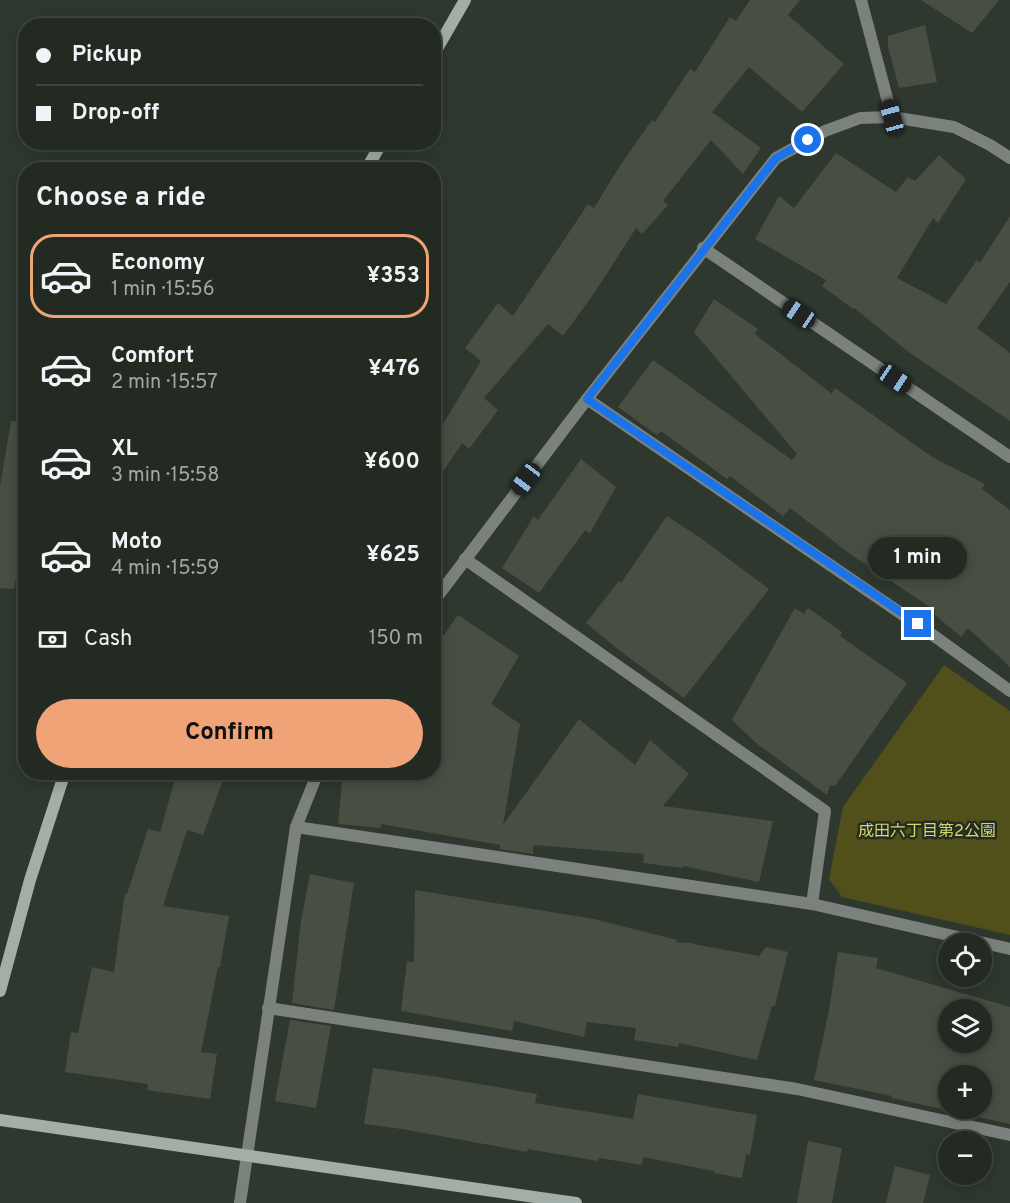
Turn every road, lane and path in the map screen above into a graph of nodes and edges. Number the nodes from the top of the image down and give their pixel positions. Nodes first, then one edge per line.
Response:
1 (465, 0) edge
2 (861, 0) edge
3 (441, 42) edge
4 (892, 117) junction
5 (1010, 158) edge
6 (703, 248) junction
7 (587, 399) junction
8 (1010, 457) edge
9 (465, 559) junction
10 (441, 592) edge
11 (1010, 691) edge
12 (62, 780) edge
13 (315, 780) edge
14 (296, 827) junction
15 (812, 904) junction
16 (1010, 949) edge
17 (0, 992) edge
18 (268, 1008) junction
19 (0, 1120) edge
20 (1010, 1135) edge
21 (246, 1156) junction
22 (240, 1203) edge
23 (576, 1203) edge

1 - 3 street
2 - 4 street
4 - 5 street
4 - 6 street
6 - 7 street
6 - 8 street
7 - 9 street
7 - 11 street
9 - 10 street
9 - 15 street
12 - 17 street
13 - 14 street
14 - 15 street
14 - 18 street
15 - 16 street
18 - 20 street
18 - 21 street
19 - 21 street
21 - 22 street
21 - 23 street

